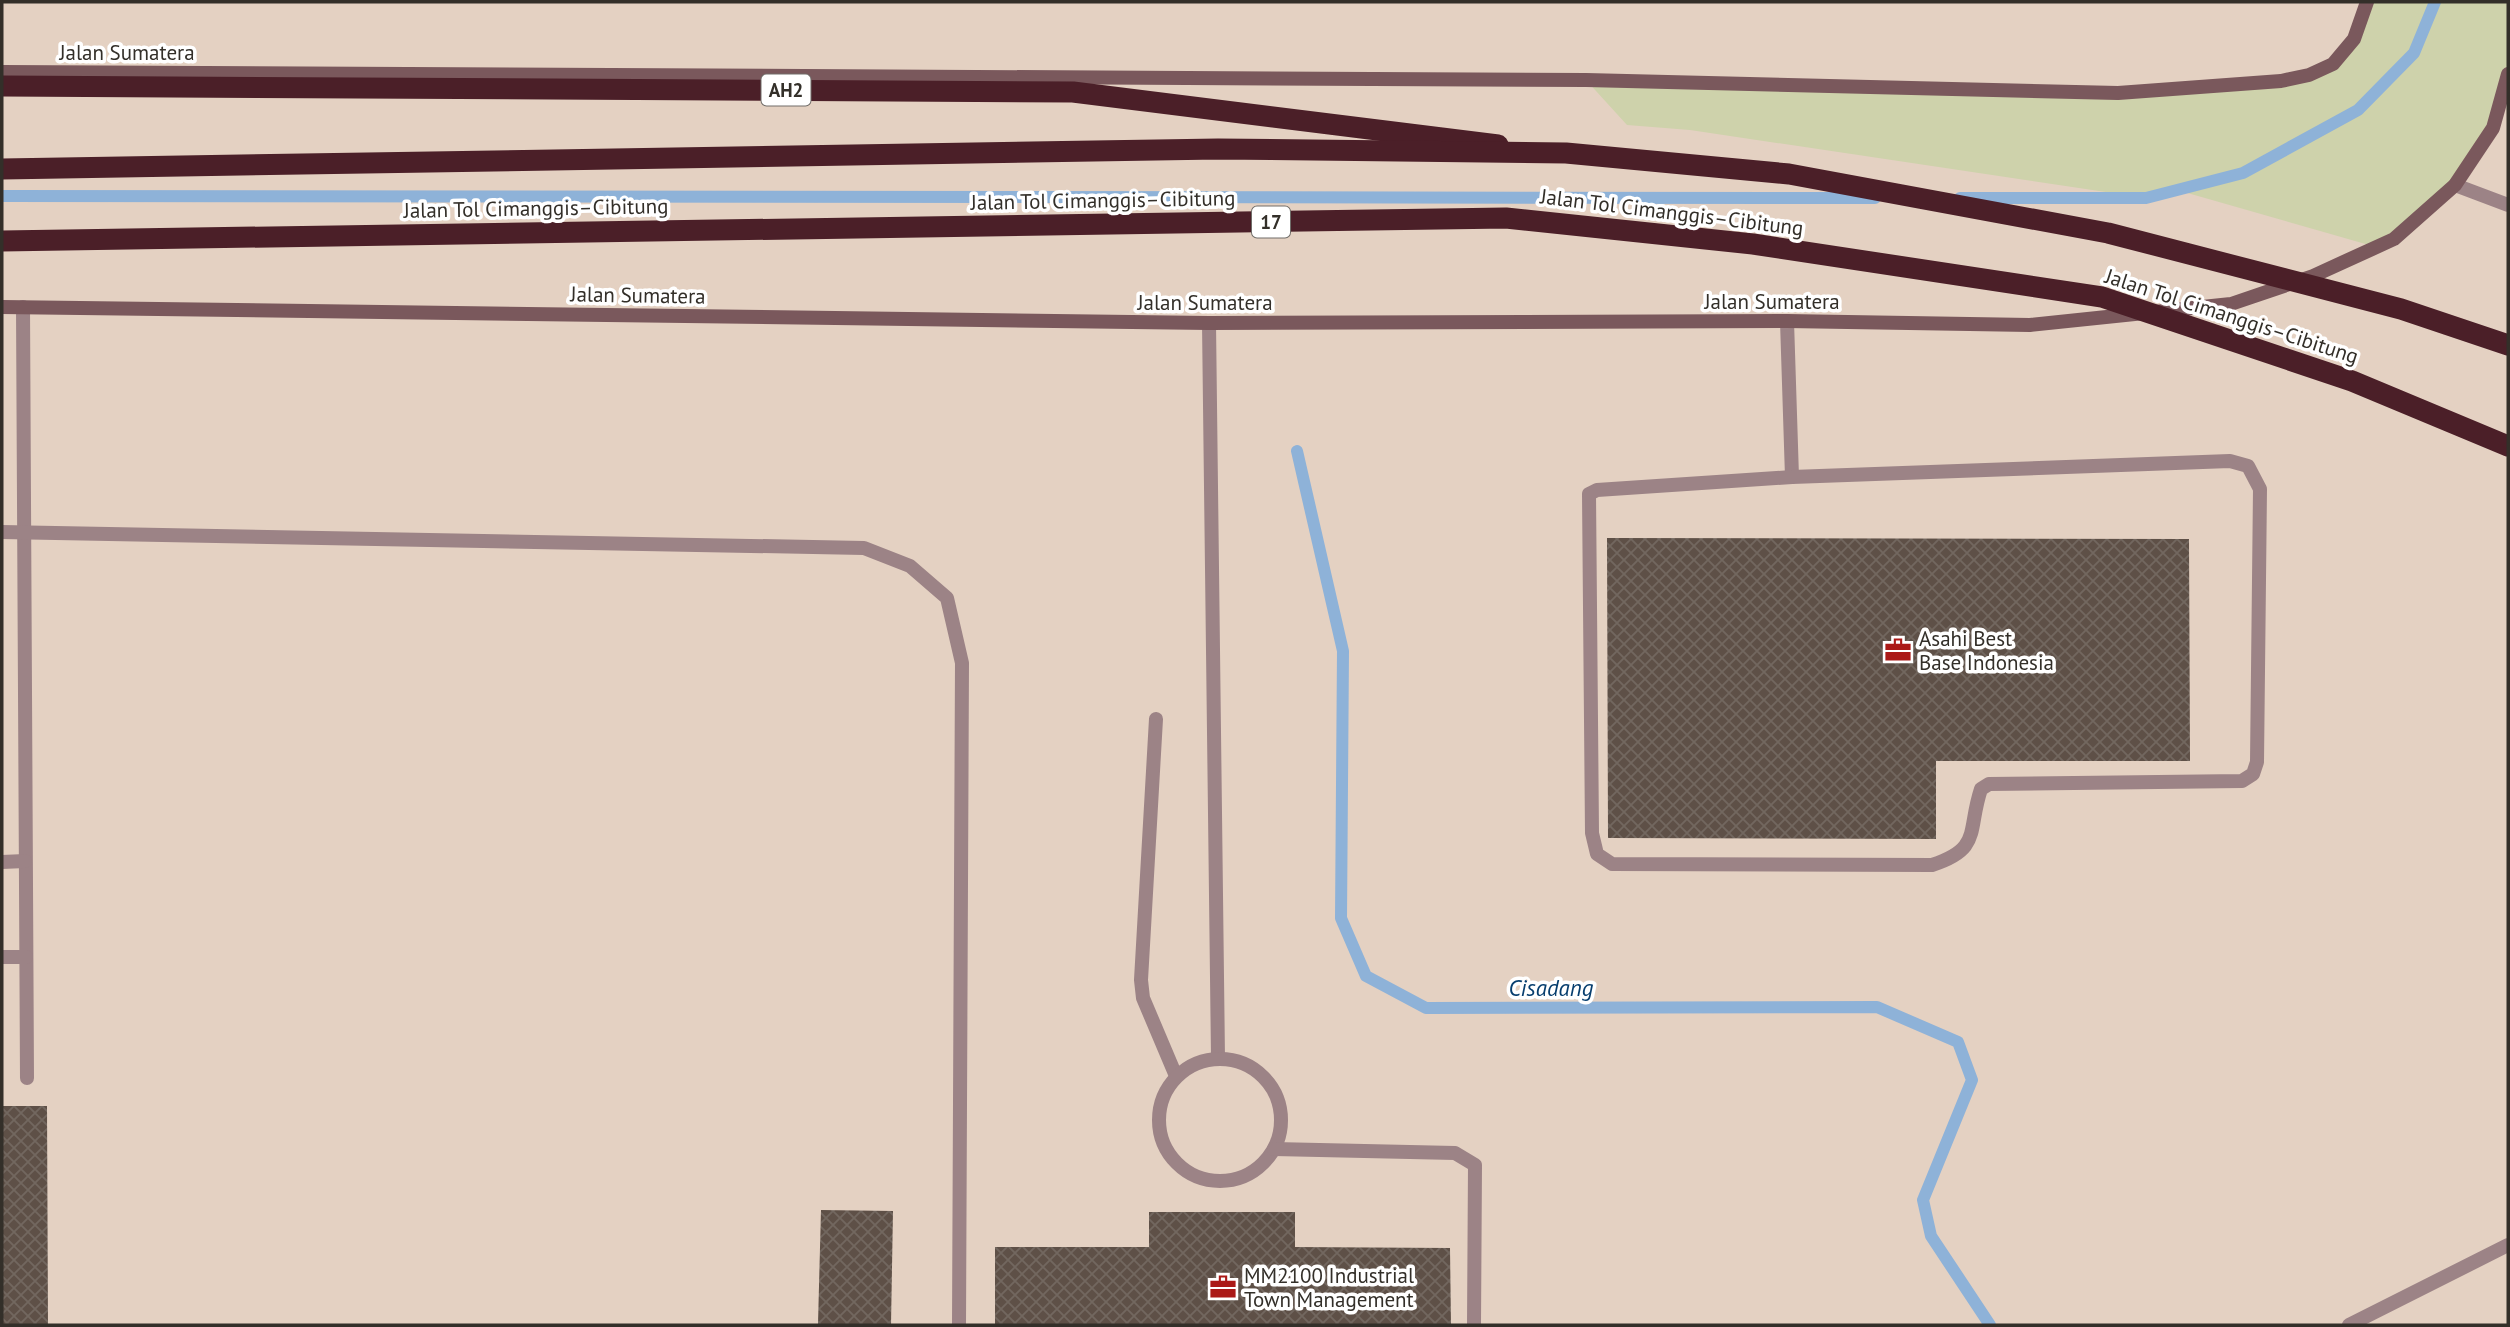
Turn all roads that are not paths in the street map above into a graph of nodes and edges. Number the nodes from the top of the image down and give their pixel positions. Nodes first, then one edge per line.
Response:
1 (2367, 2) edge
2 (2, 72) edge
3 (2508, 74) edge
4 (2, 86) edge
5 (1566, 153) junction
6 (2, 169) edge
7 (2455, 185) junction
8 (2508, 205) edge
9 (2, 241) edge
10 (2, 307) edge
11 (23, 307) junction
12 (1787, 321) junction
13 (1209, 323) junction
14 (2508, 345) edge
15 (2508, 446) edge
16 (1791, 477) junction
17 (2, 532) edge
18 (23, 533) junction
19 (1156, 719) dead end
20 (26, 861) junction
21 (2, 862) edge
22 (2, 957) edge
23 (26, 957) junction
24 (1218, 1058) junction
25 (1175, 1076) junction
26 (27, 1078) dead end
27 (1274, 1149) junction
28 (2508, 1245) edge
29 (959, 1325) edge
30 (1474, 1325) edge
31 (2349, 1325) edge

1 - 2 street, Jalan Sumatera
3 - 7 street, Jalan Sumatera
4 - 5 highway, AH2, bridge
5 - 6 highway, Jalan Tol Cimanggis–Cibitung, bridge
5 - 14 highway, Jalan Tol Cimanggis–Cibitung, bridge
7 - 8 lane
7 - 12 street, Jalan Sumatera
9 - 15 highway, Jalan Tol Cimanggis–Cibitung / 17, bridge
10 - 11 street, Jalan Sumatera
11 - 13 street, Jalan Sumatera
11 - 18 lane
12 - 13 street, Jalan Sumatera
12 - 16 lane
13 - 24 lane
16 - 16 lane
17 - 18 lane
18 - 20 lane
18 - 29 lane
19 - 25 lane
20 - 21 lane
20 - 23 lane
22 - 23 lane
23 - 26 lane
24 - 25 lane
24 - 27 lane
25 - 27 lane
27 - 30 lane
28 - 31 lane

